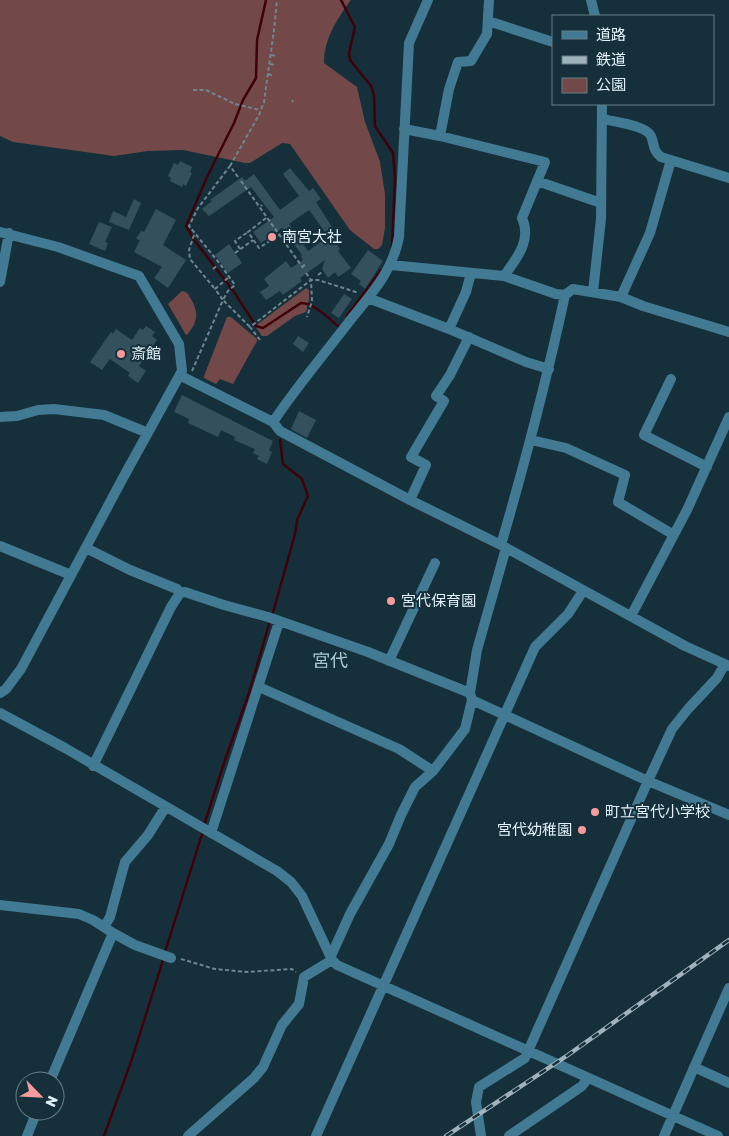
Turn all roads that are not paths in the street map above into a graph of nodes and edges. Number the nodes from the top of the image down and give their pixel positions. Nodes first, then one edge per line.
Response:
1 (428, 0) edge
2 (489, 0) edge
3 (591, 0) edge
4 (595, 15) edge
5 (488, 21) junction
6 (552, 42) edge
7 (602, 105) edge
8 (603, 119) junction
9 (404, 129) junction
10 (440, 136) junction
11 (671, 160) junction
12 (729, 178) edge
13 (537, 181) junction
14 (602, 203) junction
15 (5, 233) edge
16 (391, 265) junction
17 (471, 273) junction
18 (504, 276) junction
19 (0, 282) edge
20 (593, 292) junction
21 (565, 295) junction
22 (364, 296) junction
23 (621, 297) junction
24 (449, 328) junction
25 (729, 332) edge
26 (468, 338) junction
27 (549, 369) junction
28 (181, 376) junction
29 (672, 379) dead end
30 (0, 417) edge
31 (729, 417) edge
32 (273, 422) junction
33 (148, 433) junction
34 (531, 440) junction
35 (707, 467) junction
36 (410, 500) junction
37 (674, 535) junction
38 (0, 546) edge
39 (504, 546) junction
40 (86, 548) junction
41 (435, 563) dead end
42 (71, 575) junction
43 (583, 591) junction
44 (180, 593) junction
45 (630, 616) junction
46 (274, 620) junction
47 (390, 660) junction
48 (727, 665) edge
49 (259, 687) junction
50 (0, 693) edge
51 (471, 696) junction
52 (0, 713) edge
53 (504, 716) junction
54 (93, 766) junction
55 (433, 771) junction
56 (648, 781) junction
57 (165, 808) junction
58 (729, 815) edge
59 (205, 830) junction
60 (0, 904) edge
61 (108, 930) junction
62 (171, 958) road end
63 (331, 958) junction
64 (382, 986) junction
65 (729, 988) edge
66 (527, 1052) junction
67 (694, 1067) junction
68 (54, 1071) edge
69 (588, 1078) junction
70 (729, 1082) edge
71 (673, 1115) junction
72 (33, 1121) edge
73 (26, 1136) edge
74 (188, 1136) edge
75 (316, 1136) edge
76 (482, 1136) edge
77 (509, 1136) edge
78 (664, 1136) edge
79 (718, 1136) edge

1 - 9 street
2 - 5 street
3 - 4 street
5 - 6 street
5 - 10 street
7 - 8 street
8 - 11 street
8 - 14 street
9 - 10 street
9 - 16 street
10 - 13 street
11 - 12 street
11 - 23 street
13 - 14 street
13 - 18 street
14 - 20 street
15 - 19 street
15 - 28 street
16 - 17 street
16 - 22 street
17 - 18 street
17 - 24 street
18 - 21 street
20 - 21 street
20 - 23 street
21 - 27 street
22 - 24 street
22 - 32 street
23 - 25 street
24 - 26 street
26 - 27 street
26 - 36 street
27 - 34 street
28 - 32 street
28 - 33 street
29 - 35 street
30 - 33 street
31 - 35 street
32 - 36 street
33 - 40 street
34 - 37 street
34 - 39 street
35 - 37 street
36 - 39 street
37 - 45 street
38 - 42 street
39 - 43 street
39 - 51 street
40 - 42 street
40 - 44 street
41 - 47 street
42 - 50 street
43 - 45 street
43 - 53 street
44 - 46 street
44 - 54 street
45 - 48 street
46 - 47 street
46 - 49 street
47 - 51 street
48 - 56 street
49 - 55 street
49 - 59 street
51 - 53 street
51 - 55 street
52 - 54 street
53 - 56 street
53 - 64 street
54 - 57 street
55 - 63 street
56 - 58 street
56 - 66 street
57 - 59 street
57 - 61 street
59 - 63 street
60 - 61 street
61 - 62 street
61 - 68 street
63 - 64 street
63 - 74 street
64 - 66 street
64 - 75 street
65 - 67 street
66 - 69 street
66 - 76 street
67 - 70 street
67 - 71 street
69 - 71 street
69 - 77 street
71 - 78 street
71 - 79 street
72 - 73 street

